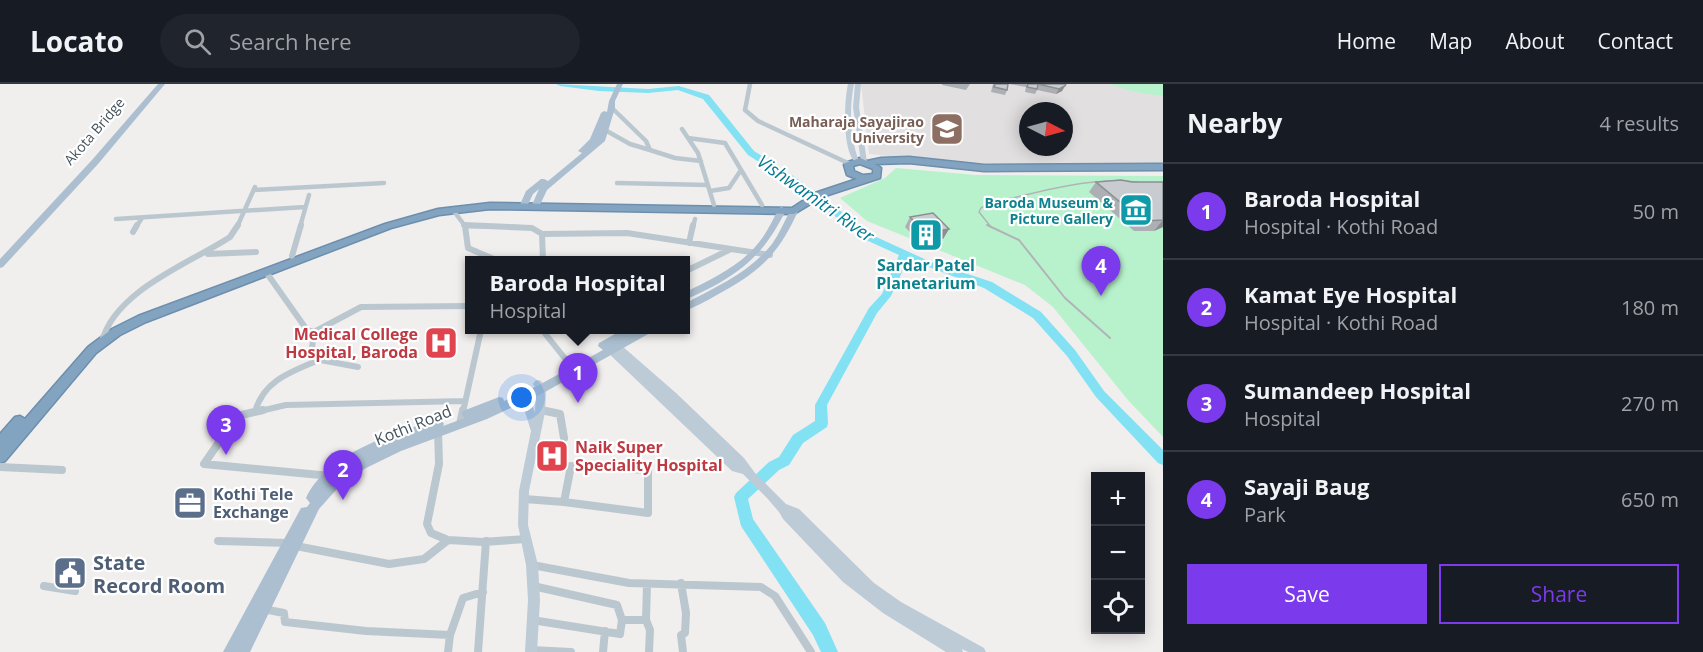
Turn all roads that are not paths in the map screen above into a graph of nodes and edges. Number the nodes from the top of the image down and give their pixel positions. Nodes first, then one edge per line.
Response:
1 (154, 84) edge
2 (162, 84) edge
3 (620, 84) edge
4 (750, 84) edge
5 (851, 84) edge
6 (858, 84) edge
7 (612, 104) junction
8 (682, 129) dead end
9 (605, 130) junction
10 (688, 138) junction
11 (650, 150) junction
12 (701, 161) junction
13 (858, 164) junction
14 (1163, 167) edge
15 (741, 170) junction
16 (879, 171) junction
17 (1163, 173) edge
18 (871, 178) junction
19 (384, 183) dead end
20 (617, 183) dead end
21 (834, 187) junction
22 (709, 188) junction
23 (309, 195) dead end
24 (59, 196) junction
25 (529, 205) junction
26 (714, 205) junction
27 (762, 205) junction
28 (797, 206) junction
29 (305, 207) junction
30 (246, 208) junction
31 (783, 208) junction
32 (453, 210) junction
33 (142, 218) junction
34 (116, 219) dead end
35 (695, 219) dead end
36 (465, 226) junction
37 (133, 232) dead end
38 (542, 234) junction
39 (688, 243) junction
40 (729, 250) junction
41 (256, 252) dead end
42 (757, 253) junction
43 (205, 254) junction
44 (0, 255) edge
45 (770, 255) junction
46 (292, 256) junction
47 (483, 256) edge
48 (543, 256) edge
49 (0, 265) edge
50 (690, 269) edge
51 (266, 272) junction
52 (690, 294) edge
53 (690, 305) edge
54 (465, 306) edge
55 (314, 332) junction
56 (480, 334) edge
57 (548, 334) edge
58 (624, 334) edge
59 (636, 334) edge
60 (102, 337) junction
61 (610, 345) junction
62 (315, 359) junction
63 (571, 366) junction
64 (358, 367) dead end
65 (539, 387) junction
66 (524, 393) junction
67 (465, 401) junction
68 (540, 410) junction
69 (255, 412) junction
70 (460, 420) junction
71 (437, 428) junction
72 (536, 430) junction
73 (564, 438) dead end
74 (0, 443) edge
75 (0, 457) edge
76 (0, 467) edge
77 (62, 470) dead end
78 (334, 477) junction
79 (524, 499) junction
80 (564, 502) junction
81 (526, 539) junction
82 (218, 540) dead end
83 (448, 540) junction
84 (486, 541) junction
85 (292, 544) junction
86 (532, 565) junction
87 (681, 583) junction
88 (647, 584) junction
89 (44, 586) dead end
90 (533, 586) junction
91 (75, 591) dead end
92 (483, 592) junction
93 (263, 609) junction
94 (532, 620) junction
95 (621, 620) junction
96 (646, 620) junction
97 (605, 631) junction
98 (450, 635) junction
99 (954, 646) edge
100 (531, 651) edge
101 (230, 652) edge
102 (242, 652) edge
103 (448, 652) edge
104 (478, 652) edge
105 (571, 652) edge
106 (603, 652) edge
107 (649, 652) edge
108 (683, 652) edge
109 (811, 652) edge
110 (980, 652) edge

1 - 24 main road, Akota Bridge
2 - 24 main road
3 - 7 main road
4 - 13 street
5 - 13 main road
6 - 13 main road
7 - 9 main road
7 - 11 street
7 - 25 main road
8 - 10 street
9 - 11 street
9 - 25 main road
10 - 12 street
10 - 15 street
11 - 12 street
12 - 22 street
13 - 14 highway
13 - 16 highway
13 - 18 highway
13 - 21 highway
15 - 22 street
15 - 27 street
16 - 17 highway
16 - 18 highway
18 - 21 highway
19 - 30 street
20 - 22 street
21 - 28 highway
22 - 26 street
23 - 29 street
24 - 44 main road
24 - 49 main road
25 - 26 highway
25 - 31 highway
25 - 32 highway
25 - 46 highway
26 - 27 highway
27 - 31 highway
28 - 31 highway
28 - 45 main road
29 - 30 street
29 - 46 street
30 - 33 street
30 - 43 street
31 - 42 main road
32 - 36 street
32 - 51 highway
33 - 34 street
33 - 37 street
35 - 39 street
36 - 38 street
36 - 47 street
38 - 39 street
38 - 48 street
39 - 40 street
40 - 42 street
40 - 50 street
41 - 43 street
42 - 45 street
42 - 52 main road
43 - 60 street
45 - 53 main road
46 - 60 highway
51 - 55 street
51 - 60 highway
54 - 55 street
55 - 62 street
56 - 67 street
57 - 63 street
58 - 61 main road, Kothi Road
59 - 61 main road, Kothi Road
60 - 74 highway
60 - 75 highway
61 - 63 main road, Kothi Road
61 - 65 main road, Kothi Road
61 - 99 main road
62 - 64 street
62 - 69 street
63 - 65 main road, Kothi Road
65 - 66 main road, Kothi Road
65 - 68 main road
66 - 70 main road, Kothi Road
66 - 72 main road
67 - 69 street
67 - 70 street
68 - 72 main road
68 - 73 street
69 - 78 street
70 - 71 main road, Kothi Road
71 - 78 main road, Kothi Road
71 - 83 street
72 - 79 main road
76 - 77 street
78 - 85 main road, Kothi Road
79 - 80 street
79 - 81 main road
80 - 80 street
81 - 84 street
81 - 86 main road
82 - 85 street
83 - 84 street
83 - 85 street
84 - 92 street
85 - 93 main road, Kothi Road
85 - 101 main road, Kothi Road
86 - 88 street
86 - 90 main road
87 - 88 street
87 - 108 street
87 - 109 street
88 - 96 street
89 - 91 street
90 - 94 main road
90 - 95 street
92 - 98 street
92 - 104 street
93 - 98 street
93 - 102 main road, Kothi Road
94 - 97 street
94 - 100 main road
95 - 96 street
95 - 97 street
96 - 107 street
97 - 106 street
98 - 103 street
99 - 110 main road
100 - 105 street

